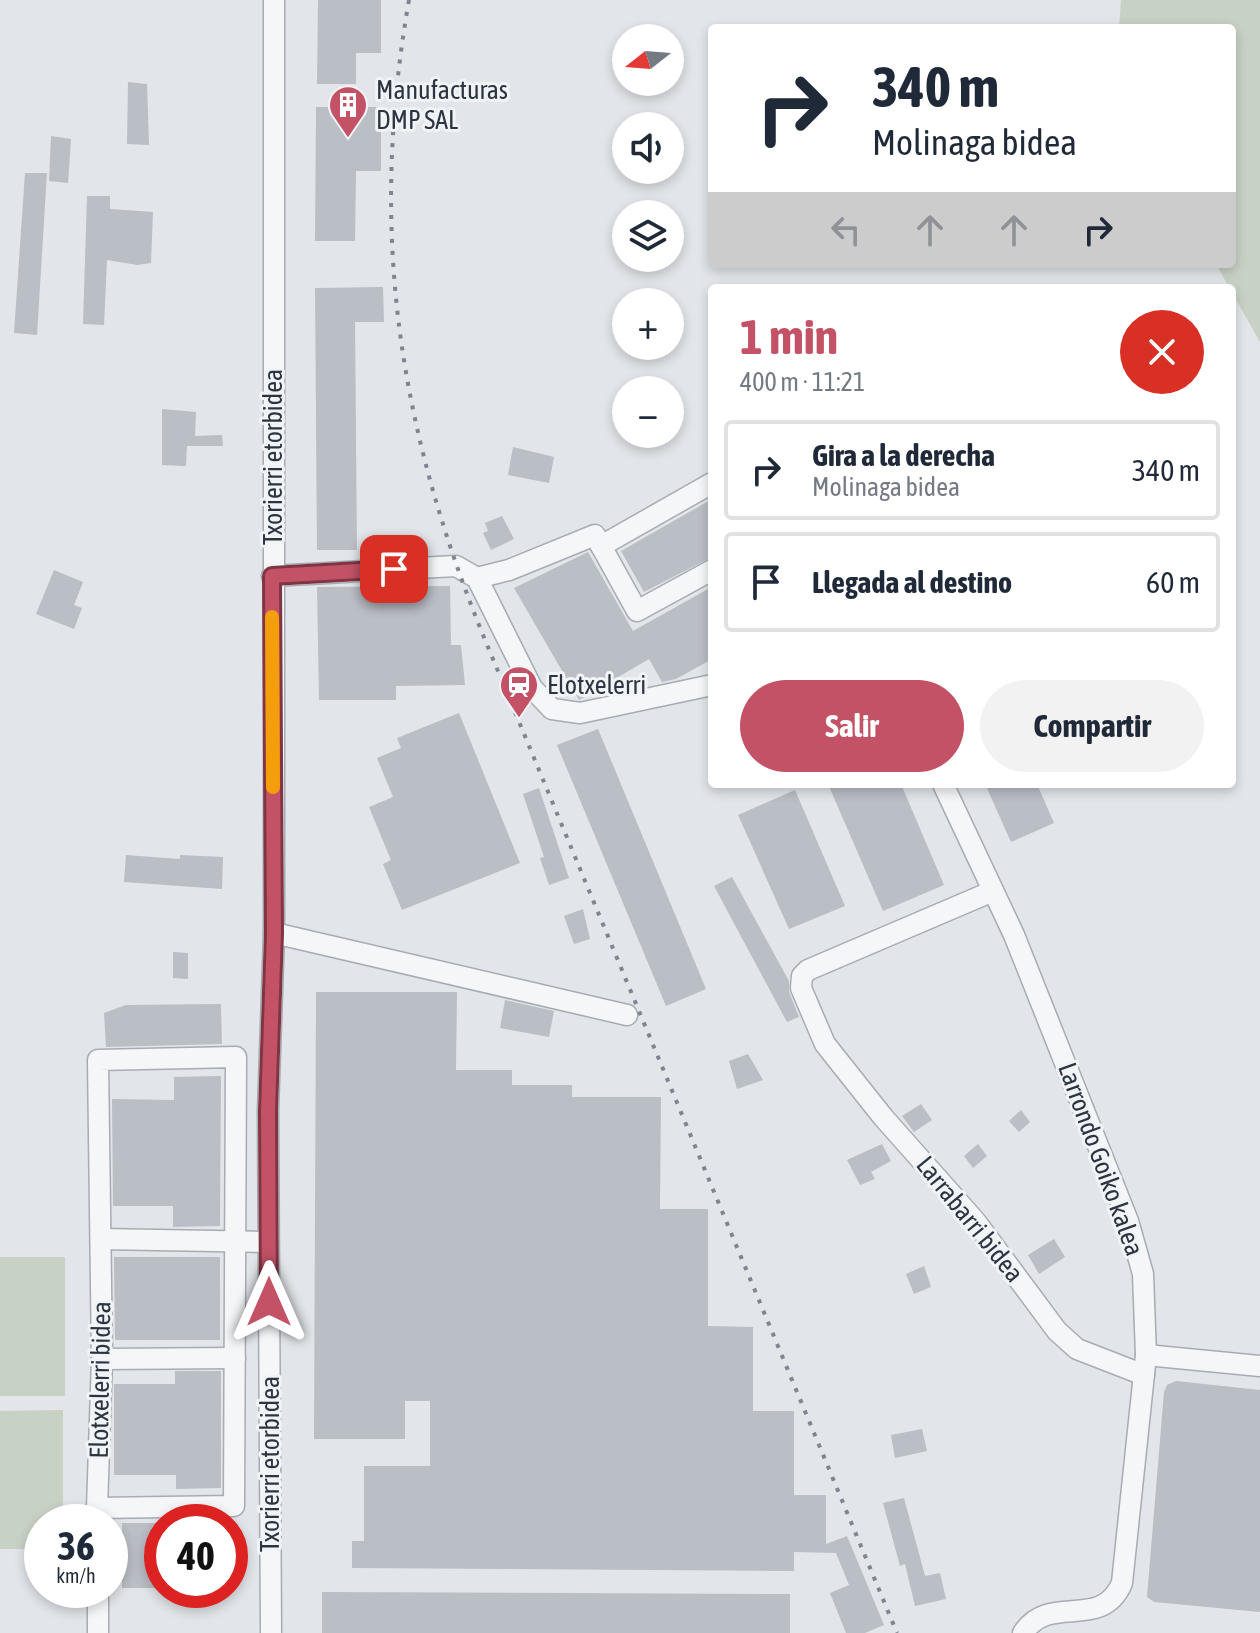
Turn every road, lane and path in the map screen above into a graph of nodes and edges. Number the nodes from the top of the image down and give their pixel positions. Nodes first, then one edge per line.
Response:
1 (274, 0) edge
2 (708, 485) edge
3 (601, 546) junction
4 (708, 572) edge
5 (272, 576) junction
6 (477, 578) junction
7 (708, 686) edge
8 (945, 788) edge
9 (993, 891) junction
10 (274, 933) junction
11 (627, 1015) dead end
12 (101, 1239) junction
13 (235, 1242) junction
14 (268, 1242) junction
15 (235, 1358) junction
16 (102, 1359) junction
17 (1145, 1365) junction
18 (1260, 1366) edge
19 (98, 1504) edge
20 (128, 1513) edge
21 (98, 1608) edge
22 (98, 1633) edge
23 (271, 1633) edge
24 (1023, 1633) edge

1 - 5 street, Txorierri etorbidea
2 - 3 street
3 - 4 street
3 - 6 street
5 - 6 street
5 - 10 street, Txorierri etorbidea
6 - 7 street
8 - 9 street, Larrondo Goiko kalea
9 - 17 street, Larrondo Goiko kalea
9 - 17 street, Larrabarri bidea
10 - 11 street
10 - 14 street, Txorierri etorbidea
12 - 13 street
12 - 13 street, Elotxelerri bidea
12 - 16 street, Elotxelerri bidea
13 - 14 street
13 - 15 street
14 - 23 street, Txorierri etorbidea
15 - 16 street
15 - 20 street
16 - 19 street, Elotxelerri bidea
17 - 18 street, Larrabarri bidea
17 - 24 street, Larrondo Goiko kalea
21 - 22 street

